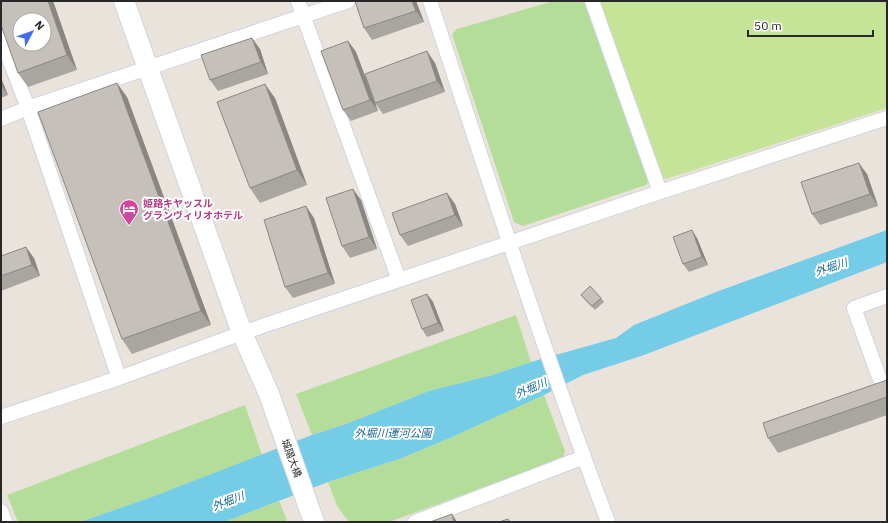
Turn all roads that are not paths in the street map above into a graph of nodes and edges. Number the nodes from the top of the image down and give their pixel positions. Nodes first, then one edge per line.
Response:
1 (124, 1) edge
2 (298, 1) edge
3 (348, 1) edge
4 (430, 1) edge
5 (592, 1) edge
6 (303, 16) junction
7 (1, 38) edge
8 (147, 68) junction
9 (28, 108) junction
10 (887, 118) edge
11 (1, 119) edge
12 (660, 192) junction
13 (510, 244) junction
14 (399, 280) junction
15 (887, 296) edge
16 (242, 333) junction
17 (879, 377) dead end
18 (119, 378) junction
19 (1, 417) edge
20 (584, 457) junction
21 (1, 511) edge
22 (5, 522) edge
23 (314, 522) edge
24 (415, 522) edge
25 (608, 522) edge

1 - 8 street, 城陽大橋
2 - 6 street
3 - 6 street
4 - 13 street
5 - 12 street
6 - 8 street
6 - 14 street
7 - 9 street
8 - 9 street
8 - 16 street, 城陽大橋
9 - 11 street
9 - 18 street
10 - 12 street
12 - 13 street
13 - 14 street
13 - 20 street
14 - 16 street
15 - 17 street
16 - 18 street
16 - 23 street, 城陽大橋
18 - 19 street
20 - 24 street
20 - 25 street
21 - 22 street

